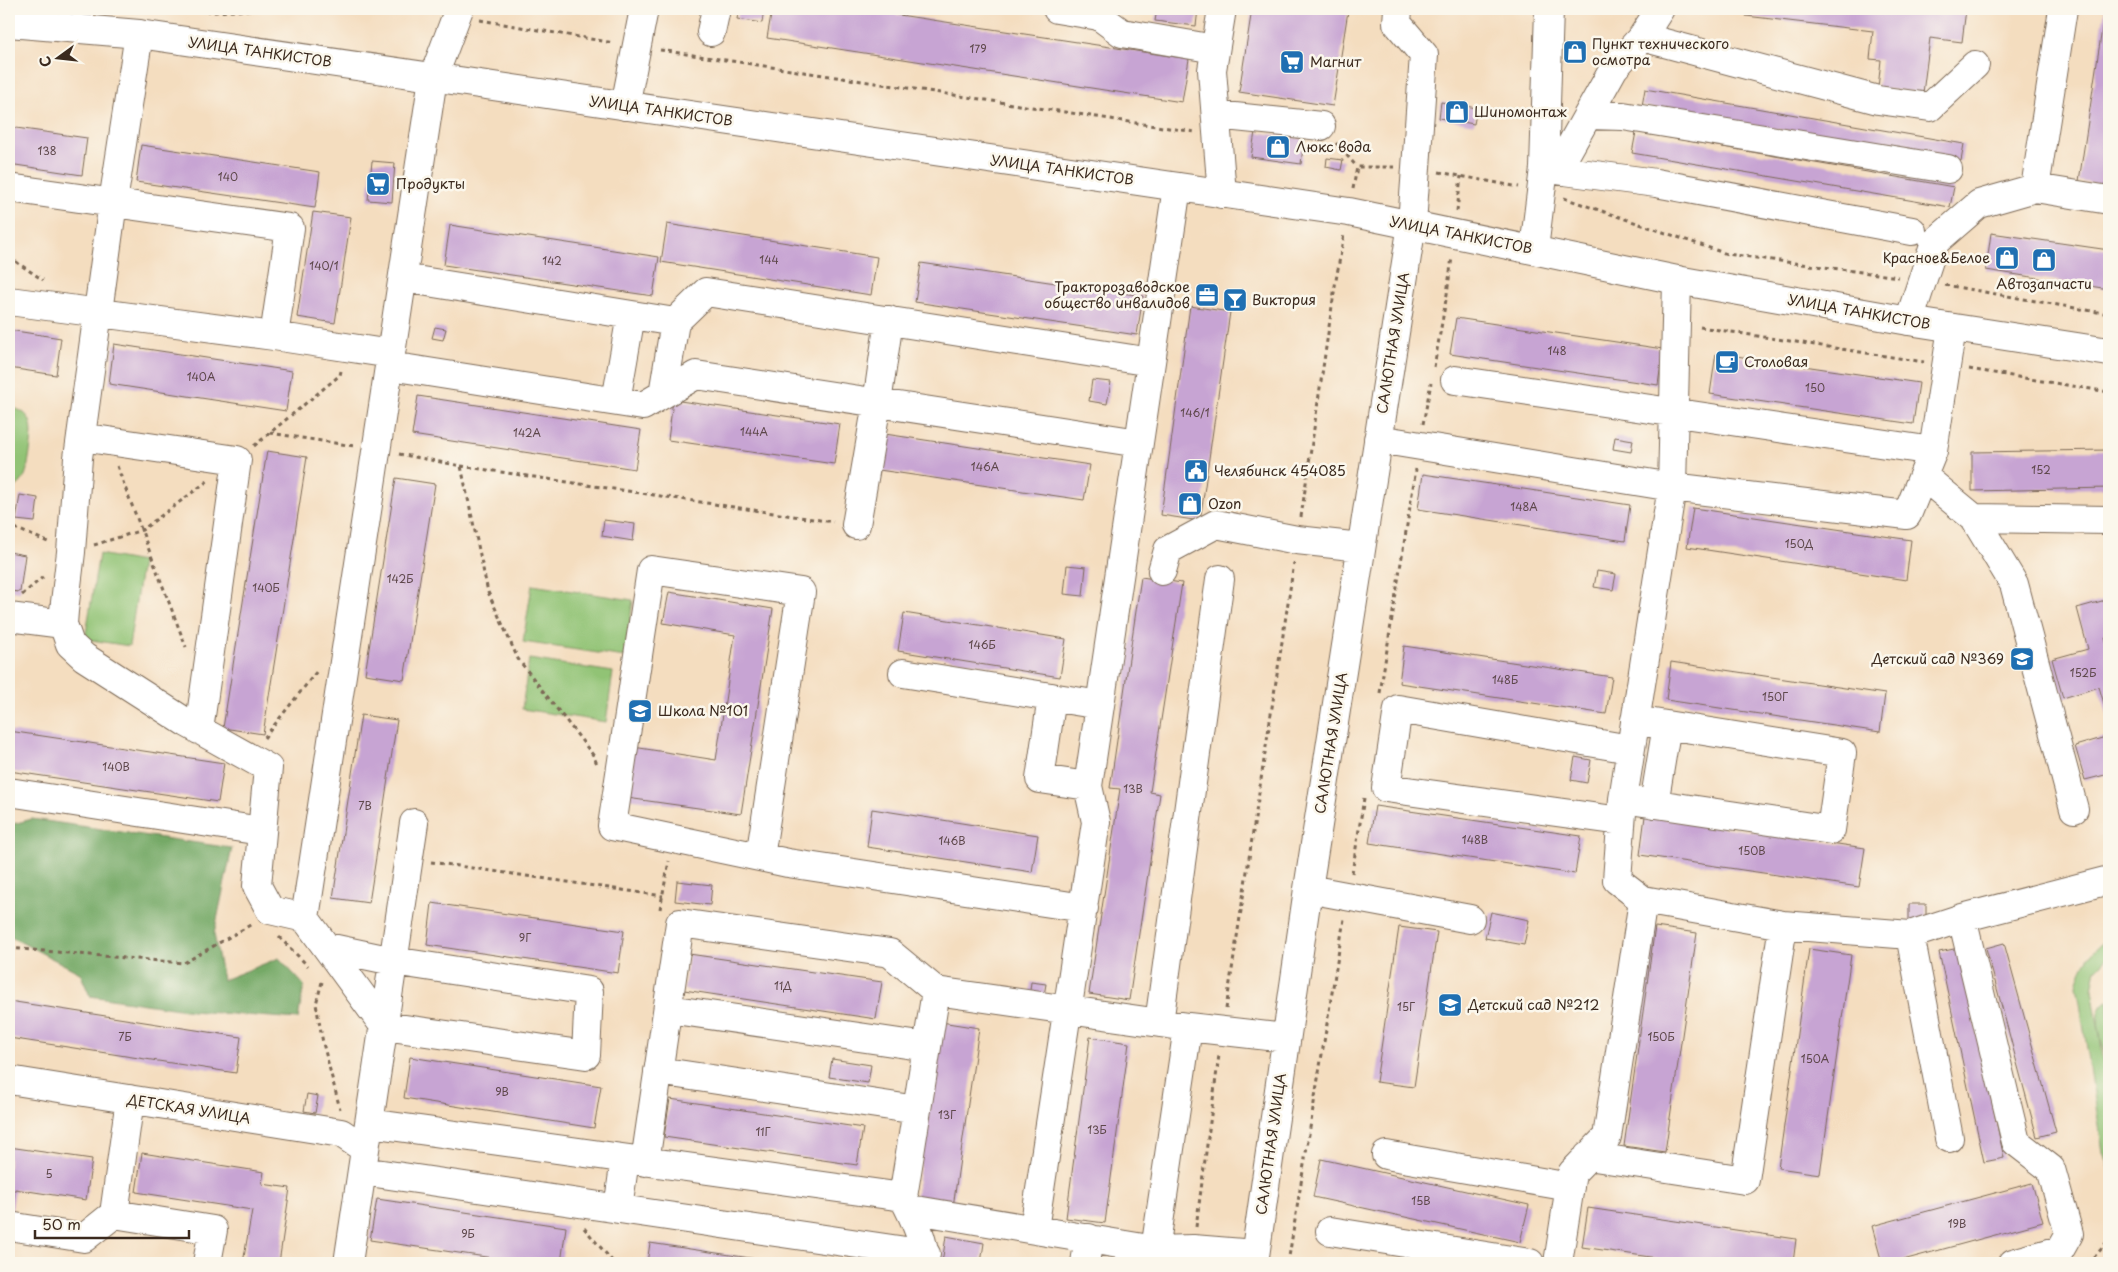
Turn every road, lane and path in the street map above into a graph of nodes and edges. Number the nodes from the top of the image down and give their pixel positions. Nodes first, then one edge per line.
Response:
1 (190, 9) edge
2 (269, 9) edge
3 (426, 9) edge
4 (644, 9) edge
5 (1057, 9) edge
6 (1222, 9) edge
7 (1398, 9) edge
8 (1550, 9) edge
9 (1660, 9) edge
10 (2064, 9) edge
11 (458, 12) edge
12 (46, 17) edge
13 (9, 23) edge
14 (139, 34) junction
15 (1642, 37) junction
16 (637, 47) junction
17 (1216, 49) junction
18 (1975, 65) dead end
19 (433, 78) junction
20 (625, 106) junction
21 (1588, 114) junction
22 (1217, 125) junction
23 (1320, 126) joint
24 (1357, 167) junction
25 (1416, 167) junction
26 (1948, 169) dead end
27 (1548, 176) junction
28 (1177, 187) junction
29 (9, 188) edge
30 (2035, 188) junction
31 (1222, 194) junction
32 (2109, 200) edge
33 (113, 202) junction
34 (1349, 212) junction
35 (1412, 224) junction
36 (1912, 231) dead end
37 (1534, 249) junction
38 (403, 278) junction
39 (1677, 280) junction
40 (1922, 281) junction
41 (9, 302) edge
42 (97, 313) junction
43 (2109, 314) edge
44 (631, 315) junction
45 (889, 320) junction
46 (1909, 321) junction
47 (675, 322) junction
48 (1675, 324) junction
49 (1952, 328) junction
50 (274, 336) junction
51 (345, 346) junction
52 (2109, 352) edge
53 (390, 360) junction
54 (1151, 362) junction
55 (1947, 365) junction
56 (1455, 380) dead end
57 (2109, 392) edge
58 (663, 394) junction
59 (616, 401) junction
60 (878, 403) junction
61 (1673, 413) junction
62 (270, 432) junction
63 (81, 437) junction
64 (1378, 439) junction
65 (108, 440) junction
66 (1139, 443) junction
67 (376, 450) junction
68 (237, 460) junction
69 (1928, 464) junction
70 (461, 466) junction
71 (1672, 487) junction
72 (1974, 518) junction
73 (2109, 520) edge
74 (9, 523) edge
75 (856, 525) joint
76 (142, 530) junction
77 (1297, 540) junction
78 (1361, 548) junction
79 (71, 552) junction
80 (1162, 571) dead end
81 (1220, 579) dead end
82 (12, 608) edge
83 (63, 624) junction
84 (187, 648) dead end
85 (903, 673) dead end
86 (1052, 697) junction
87 (1100, 704) junction
88 (1635, 720) junction
89 (1667, 725) junction
90 (199, 730) junction
91 (1630, 749) junction
92 (600, 772) dead end
93 (1088, 786) junction
94 (9, 792) edge
95 (1654, 804) junction
96 (2074, 809) dead end
97 (1622, 810) junction
98 (414, 823) dead end
99 (261, 831) junction
100 (673, 839) junction
101 (760, 857) junction
102 (409, 858) junction
103 (2109, 880) edge
104 (1308, 889) junction
105 (663, 896) junction
106 (1643, 900) junction
107 (1084, 908) junction
108 (660, 912) dead end
109 (305, 918) junction
110 (1962, 918) junction
111 (1470, 920) dead end
112 (253, 924) dead end
113 (1783, 925) junction
114 (1910, 935) junction
115 (326, 947) junction
116 (9, 948) edge
117 (393, 961) junction
118 (936, 991) junction
119 (668, 1009) junction
120 (1068, 1010) junction
121 (1159, 1023) junction
122 (384, 1026) junction
123 (1188, 1027) junction
124 (1222, 1031) junction
125 (1286, 1038) junction
126 (927, 1047) junction
127 (658, 1070) junction
128 (9, 1080) edge
129 (130, 1099) junction
130 (917, 1110) junction
131 (1949, 1138) dead end
132 (366, 1148) junction
133 (1386, 1155) dead end
134 (1588, 1156) junction
135 (635, 1160) junction
136 (1570, 1187) junction
137 (557, 1200) junction
138 (906, 1203) junction
139 (618, 1209) junction
140 (114, 1214) junction
141 (9, 1226) edge
142 (1034, 1229) junction
143 (1330, 1231) dead end
144 (2109, 1241) edge
145 (1155, 1250) junction
146 (1087, 1251) edge
147 (1192, 1256) edge
148 (925, 1259) edge
149 (1254, 1259) edge
150 (207, 1263) edge
151 (348, 1263) edge
152 (614, 1263) edge
153 (1530, 1263) edge
154 (1558, 1263) edge
155 (2013, 1263) edge
156 (2088, 1263) edge

1 - 2 path
3 - 11 path
4 - 16 main road
5 - 17 main road
6 - 17 main road
7 - 25 main road, САЛЮТНАЯ УЛИЦА
8 - 27 main road
9 - 15 main road
10 - 30 main road
11 - 16 path
11 - 19 main road
12 - 13 main road, УЛИЦА ТАНКИСТОВ
12 - 14 main road, УЛИЦА ТАНКИСТОВ
14 - 19 main road, УЛИЦА ТАНКИСТОВ
14 - 33 main road
15 - 18 main road
15 - 21 main road
16 - 20 main road
16 - 22 path
17 - 22 main road
19 - 20 main road, УЛИЦА ТАНКИСТОВ
19 - 38 main road
20 - 28 main road, УЛИЦА ТАНКИСТОВ
21 - 26 main road
21 - 27 main road
22 - 23 main road
22 - 31 main road
23 - 24 path
24 - 25 path
24 - 34 path
25 - 27 path
25 - 35 main road, САЛЮТНАЯ УЛИЦА
27 - 36 main road
27 - 37 main road
27 - 40 path
28 - 31 main road, УЛИЦА ТАНКИСТОВ
28 - 54 main road
29 - 33 main road
30 - 32 main road
30 - 40 main road
31 - 34 main road, УЛИЦА ТАНКИСТОВ
33 - 42 main road
33 - 50 main road
34 - 35 main road, УЛИЦА ТАНКИСТОВ
34 - 77 path
35 - 37 main road, УЛИЦА ТАНКИСТОВ
35 - 64 main road, САЛЮТНАЯ УЛИЦА
37 - 39 main road, УЛИЦА ТАНКИСТОВ
38 - 44 main road
38 - 53 main road
39 - 46 main road, УЛИЦА ТАНКИСТОВ
39 - 48 main road
40 - 43 path
40 - 46 main road
41 - 42 main road
42 - 50 main road
42 - 63 main road
44 - 47 main road
44 - 59 main road
45 - 47 main road
45 - 54 main road
45 - 60 main road
46 - 49 main road, УЛИЦА ТАНКИСТОВ
47 - 58 main road
48 - 55 path
48 - 61 main road
49 - 52 main road, УЛИЦА ТАНКИСТОВ
49 - 55 main road
50 - 51 main road
51 - 53 main road
51 - 62 path
53 - 59 main road
53 - 67 main road
54 - 66 main road
55 - 57 path
55 - 69 main road
56 - 61 main road
58 - 59 main road
58 - 60 main road
60 - 66 main road
60 - 75 main road
61 - 69 main road
61 - 71 main road
62 - 67 path
62 - 68 path
63 - 65 main road
63 - 79 main road
64 - 71 main road
64 - 78 main road, САЛЮТНАЯ УЛИЦА
65 - 68 main road
65 - 76 path
66 - 87 main road
67 - 70 path
67 - 109 main road
68 - 76 path
68 - 90 main road
69 - 71 main road
69 - 72 main road
70 - 75 path
70 - 92 path
71 - 88 main road
72 - 73 main road
72 - 96 main road
74 - 79 path
76 - 79 path
76 - 84 path
77 - 78 main road
77 - 80 main road
77 - 124 path
78 - 104 main road, САЛЮТНАЯ УЛИЦА
79 - 82 path
79 - 83 main road
81 - 121 main road
82 - 83 main road
83 - 90 main road
85 - 86 main road
86 - 87 main road
86 - 93 main road
87 - 93 main road
88 - 89 main road
88 - 91 main road
89 - 95 main road
89 - 95 main road
90 - 99 main road
91 - 97 main road
91 - 97 main road
93 - 107 main road
94 - 99 main road
95 - 97 main road
97 - 106 main road
98 - 102 main road
99 - 109 main road
100 - 101 main road
100 - 101 main road
100 - 105 path
101 - 107 main road
102 - 105 path
102 - 117 main road
103 - 110 main road
104 - 111 main road
104 - 125 main road, САЛЮТНАЯ УЛИЦА
105 - 108 path
106 - 113 main road
106 - 134 main road
107 - 120 main road
109 - 115 main road
110 - 114 main road
110 - 155 main road
112 - 116 path
113 - 114 main road
113 - 134 main road
114 - 131 main road
115 - 117 main road
115 - 122 main road
117 - 122 main road
117 - 122 main road
118 - 119 main road
118 - 120 main road
118 - 126 main road
119 - 126 main road
119 - 127 main road
120 - 121 main road
120 - 142 main road
121 - 123 main road
122 - 132 main road
123 - 124 main road
123 - 145 main road
124 - 125 main road
124 - 147 path
125 - 149 main road, САЛЮТНАЯ УЛИЦА
126 - 130 main road
127 - 130 main road
127 - 135 main road
128 - 129 main road, ДЕТСКАЯ УЛИЦА
129 - 132 main road, ДЕТСКАЯ УЛИЦА
129 - 140 main road
130 - 138 main road
132 - 135 main road
132 - 137 main road
132 - 151 main road
133 - 136 main road
134 - 136 main road
135 - 138 main road
135 - 139 main road
136 - 154 main road
137 - 139 main road
137 - 152 path
138 - 142 main road
138 - 148 main road
139 - 148 main road
140 - 141 main road
140 - 150 main road
142 - 146 main road
143 - 153 main road
144 - 156 path
145 - 146 main road
145 - 147 main road
147 - 149 main road

